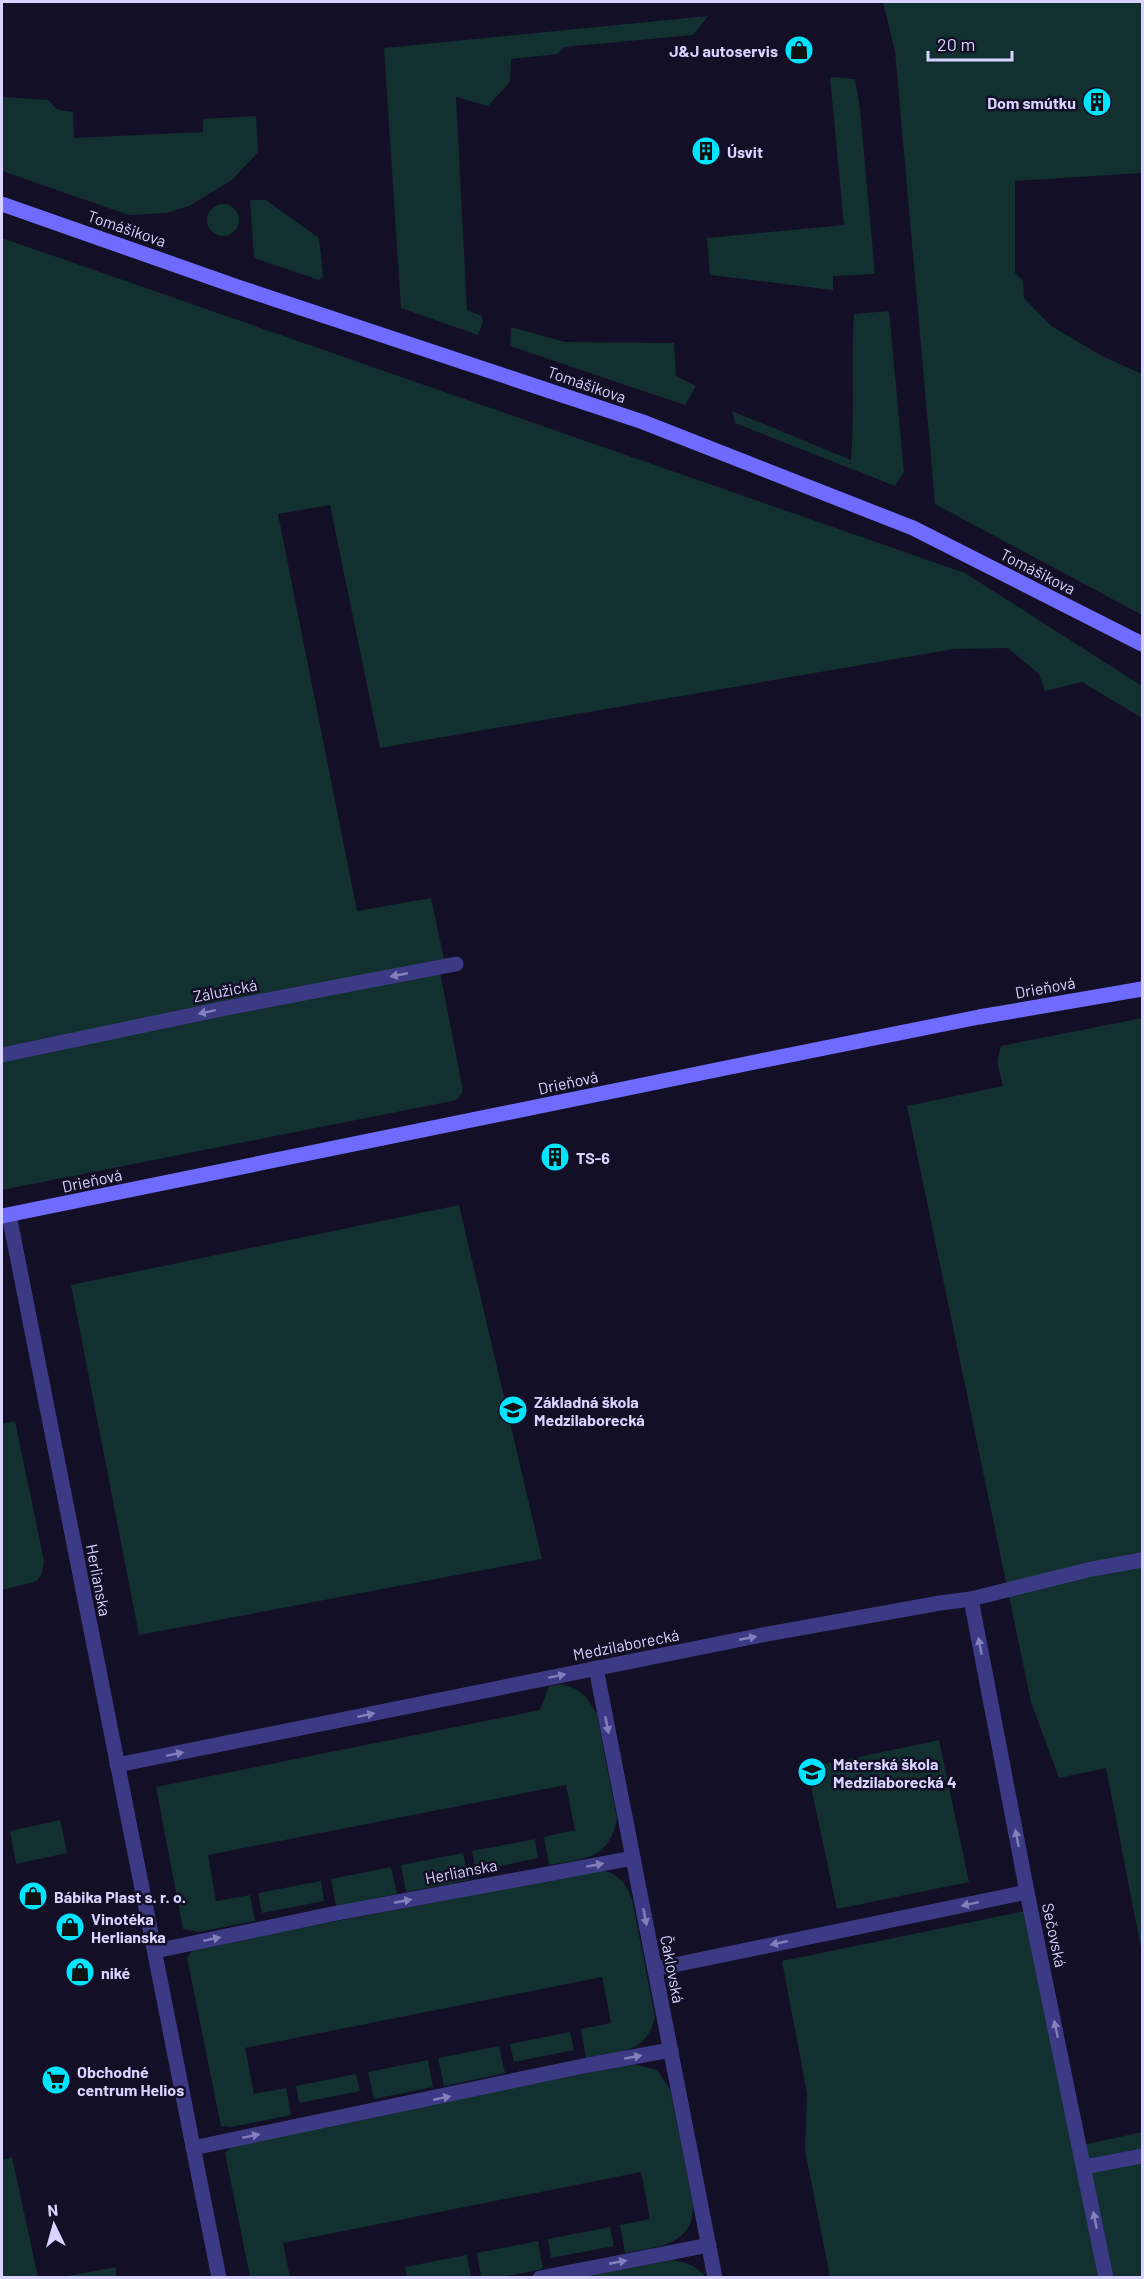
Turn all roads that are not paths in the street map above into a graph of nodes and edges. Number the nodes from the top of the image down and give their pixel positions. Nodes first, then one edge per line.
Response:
1 (2, 204) edge
2 (1143, 644) edge
3 (456, 964) dead end
4 (1143, 989) edge
5 (2, 1055) edge
6 (5, 1216) edge
7 (1143, 1560) edge
8 (971, 1599) junction
9 (596, 1668) junction
10 (117, 1765) junction
11 (633, 1858) junction
12 (1027, 1892) junction
13 (155, 1952) junction
14 (655, 1969) junction
15 (671, 2050) junction
16 (193, 2148) junction
17 (1143, 2156) edge
18 (1084, 2167) junction
19 (709, 2245) junction
20 (219, 2277) edge
21 (540, 2277) edge
22 (715, 2277) edge
23 (1106, 2277) edge

1 - 2 main road, Tomášikova
3 -> 5 street, Zálužická
4 - 6 main road, Drieňová
6 - 10 street, Herlianska
7 - 8 street, Medzilaborecká
9 -> 8 street, Medzilaborecká
12 -> 8 street, Sečovská
10 -> 9 street, Medzilaborecká
9 -> 11 street, Čaklovská
10 - 13 street, Herlianska
13 -> 11 street, Herlianska
11 -> 14 street, Čaklovská
12 -> 14 street
18 -> 12 street, Sečovská
13 - 16 street, Herlianska
14 - 15 street, Čaklovská
16 -> 15 street
15 - 19 street, Čaklovská
16 - 20 street, Herlianska
17 - 18 street
23 -> 18 street, Sečovská
21 -> 19 street
19 - 22 street, Čaklovská

